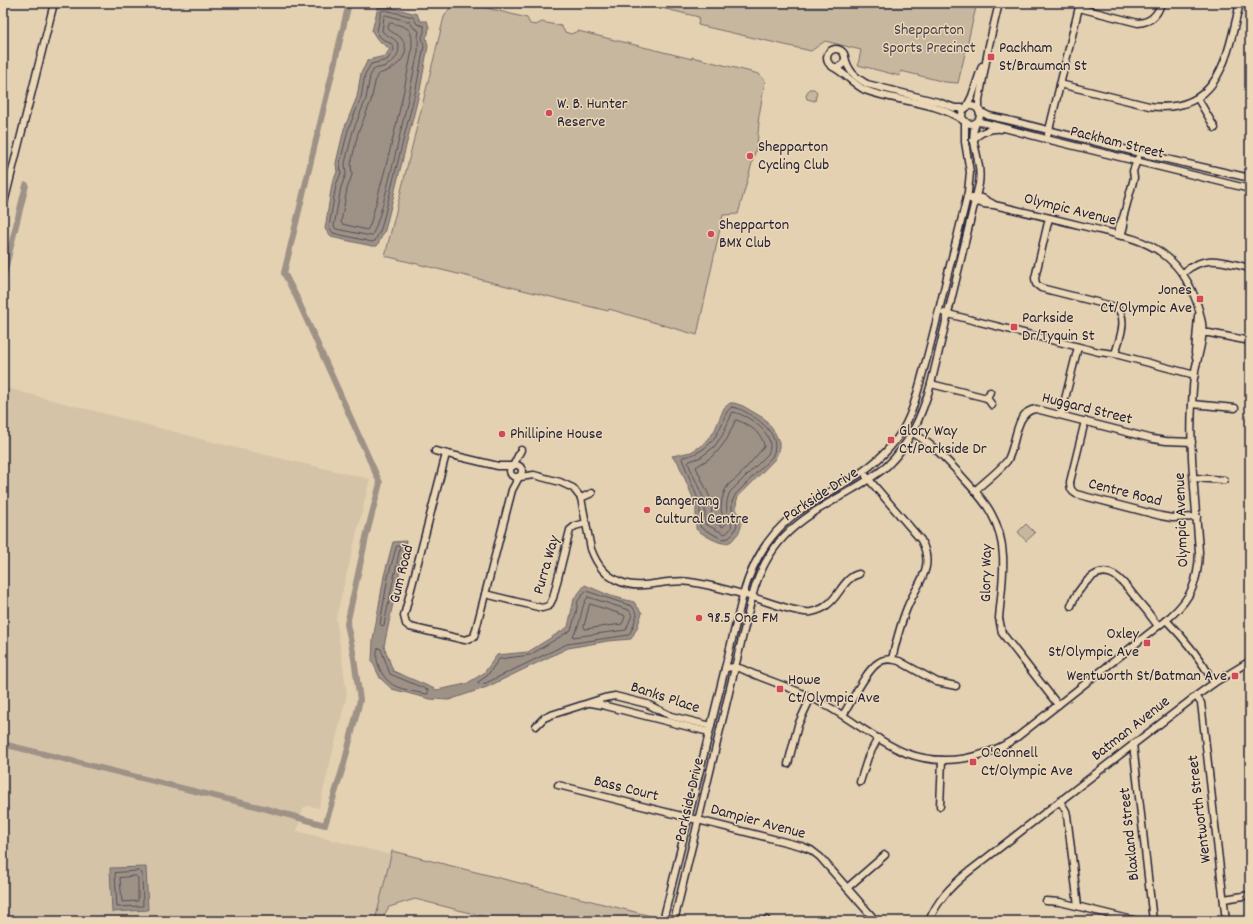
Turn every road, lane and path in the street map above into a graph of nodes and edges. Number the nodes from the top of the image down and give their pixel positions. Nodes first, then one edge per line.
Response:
1 (54, 3) edge
2 (999, 3) edge
3 (1161, 3) edge
4 (1240, 3) edge
5 (1079, 6) edge
6 (845, 57) junction
7 (833, 67) junction
8 (980, 77) junction
9 (1060, 84) junction
10 (1198, 99) junction
11 (966, 108) junction
12 (979, 110) junction
13 (964, 121) junction
14 (977, 122) junction
15 (1215, 128) dead end
16 (1005, 129) junction
17 (1048, 130) junction
18 (1046, 139) junction
19 (973, 140) junction
20 (1140, 153) junction
21 (1138, 162) junction
22 (1250, 178) edge
23 (1250, 189) edge
24 (967, 197) junction
25 (976, 200) junction
26 (3, 207) edge
27 (1049, 218) junction
28 (1119, 235) junction
29 (1250, 268) edge
30 (1182, 273) junction
31 (938, 312) junction
32 (947, 314) junction
33 (1199, 333) junction
34 (1250, 341) edge
35 (930, 345) junction
36 (1078, 347) junction
37 (940, 348) junction
38 (1115, 354) junction
39 (1195, 375) junction
40 (930, 384) junction
41 (990, 392) dead end
42 (987, 398) junction
43 (1192, 404) junction
44 (992, 405) dead end
45 (1235, 408) dead end
46 (1061, 415) junction
47 (1085, 421) junction
48 (904, 428) junction
49 (913, 432) junction
50 (1192, 442) junction
51 (435, 451) dead end
52 (446, 454) junction
53 (498, 466) junction
54 (513, 466) junction
55 (521, 468) junction
56 (862, 472) junction
57 (510, 475) junction
58 (534, 475) junction
59 (519, 477) junction
60 (1194, 478) junction
61 (868, 480) junction
62 (1224, 480) dead end
63 (512, 490) junction
64 (974, 491) junction
65 (592, 493) dead end
66 (581, 498) junction
67 (1197, 516) junction
68 (586, 523) junction
69 (859, 574) dead end
70 (484, 594) junction
71 (743, 595) junction
72 (752, 597) junction
73 (1071, 606) dead end
74 (1168, 618) junction
75 (1158, 626) junction
76 (892, 659) junction
77 (1250, 661) edge
78 (725, 668) junction
79 (734, 670) junction
80 (1214, 682) junction
81 (956, 686) dead end
82 (1196, 696) junction
83 (811, 697) junction
84 (588, 703) junction
85 (1058, 705) junction
86 (659, 711) junction
87 (843, 715) junction
88 (657, 719) junction
89 (674, 720) junction
90 (536, 726) dead end
91 (710, 729) junction
92 (720, 731) junction
93 (878, 738) junction
94 (1133, 744) junction
95 (942, 760) junction
96 (788, 764) dead end
97 (860, 782) dead end
98 (558, 785) dead end
99 (1060, 801) junction
100 (940, 806) dead end
101 (688, 818) junction
102 (698, 820) junction
103 (885, 855) dead end
104 (848, 888) junction
105 (1250, 895) edge
106 (1224, 899) junction
107 (1046, 901) dead end
108 (1078, 906) junction
109 (663, 921) edge
110 (674, 921) edge
111 (876, 921) edge
112 (929, 921) edge
113 (1137, 921) edge
114 (1153, 921) edge
115 (1226, 921) edge

1 - 26 street
2 - 8 street
3 - 5 street
4 - 10 street
5 - 9 street
6 - 7 street
6 - 7 street
6 - 11 street
7 - 13 street
8 - 11 street
8 - 12 street
9 - 10 street
9 - 17 street
10 - 15 street
11 - 12 street
11 - 13 street
12 - 14 street
12 - 17 street, Packham Street
13 - 14 street
13 - 24 street, Parkside Drive
14 - 16 street, Packham Street
14 - 19 street, Parkside Drive
16 - 18 street, Packham Street
16 - 19 street
17 - 18 street
17 - 20 street, Packham Street
18 - 21 street, Packham Street
19 - 25 street, Parkside Drive
20 - 21 street
20 - 22 street, Packham Street
21 - 23 street, Packham Street
21 - 28 street
24 - 25 street
24 - 31 street, Parkside Drive
25 - 27 street, Olympic Avenue
25 - 32 street, Parkside Drive
27 - 28 street, Olympic Avenue
27 - 38 street
28 - 30 street, Olympic Avenue
29 - 30 street
30 - 33 street, Olympic Avenue
31 - 32 street
31 - 35 street, Parkside Drive
32 - 36 street
32 - 37 street, Parkside Drive
33 - 34 street
33 - 39 street, Olympic Avenue
35 - 37 street
35 - 48 street, Parkside Drive
36 - 38 street
36 - 46 street
37 - 40 street, Parkside Drive
38 - 39 street
39 - 43 street, Olympic Avenue
40 - 42 street
40 - 49 street, Parkside Drive
41 - 42 street
42 - 44 street
43 - 45 street
43 - 50 street, Olympic Avenue
46 - 47 street, Huggard Street
46 - 64 street, Huggard Street
47 - 50 street, Huggard Street
47 - 67 street, Centre Road
48 - 49 street, Glory Way
48 - 56 street, Parkside Drive
49 - 61 street, Parkside Drive
49 - 64 street, Glory Way
50 - 60 street, Olympic Avenue
51 - 52 street
52 - 53 street
52 - 70 street, Gum Road
53 - 54 street
53 - 57 street
54 - 55 street
54 - 55 street
54 - 57 street
55 - 58 street
55 - 59 street
56 - 61 street
56 - 71 street, Parkside Drive
57 - 59 street
57 - 63 street, Gum Road
58 - 59 street
58 - 66 street
59 - 63 street, Gum Road
60 - 62 street
60 - 67 street, Olympic Avenue
61 - 72 street, Parkside Drive
61 - 76 street
63 - 70 street, Gum Road
64 - 85 street, Glory Way
65 - 66 street
66 - 68 street
67 - 74 street, Olympic Avenue
68 - 70 street, Purra Way
68 - 71 street
69 - 72 street
71 - 72 street
71 - 78 street, Parkside Drive
72 - 79 street, Parkside Drive
73 - 75 street
74 - 75 street, Olympic Avenue
74 - 80 street
75 - 85 street, Olympic Avenue
76 - 81 street
76 - 87 street
77 - 80 street, Batman Avenue
78 - 79 street, Olympic Avenue
78 - 91 street, Parkside Drive
79 - 83 street, Olympic Avenue
79 - 92 street, Parkside Drive
80 - 82 street, Batman Avenue
82 - 94 street, Batman Avenue
82 - 106 street, Wentworth Street
83 - 87 street, Olympic Avenue
83 - 96 street
84 - 86 street, Banks Place
84 - 88 street, Banks Place
84 - 90 street, Banks Place
85 - 95 street, Olympic Avenue
86 - 88 street
86 - 89 street, Banks Place
87 - 93 street, Olympic Avenue
88 - 89 street, Banks Place
89 - 91 street, Banks Place
91 - 92 street, Banks Place
91 - 101 street, Parkside Drive
92 - 102 street, Parkside Drive
93 - 95 street, Olympic Avenue
93 - 97 street
94 - 99 street, Batman Avenue
94 - 114 street, Blaxland Street
95 - 100 street
98 - 101 street, Bass Court
99 - 108 street
99 - 112 street, Batman Avenue
101 - 102 street, Bass Court
101 - 109 street, Parkside Drive
102 - 104 street, Dampier Avenue
102 - 110 street, Parkside Drive
103 - 104 street
104 - 111 street, Dampier Avenue
105 - 106 street
106 - 115 street, Wentworth Street
107 - 108 street
108 - 113 street

